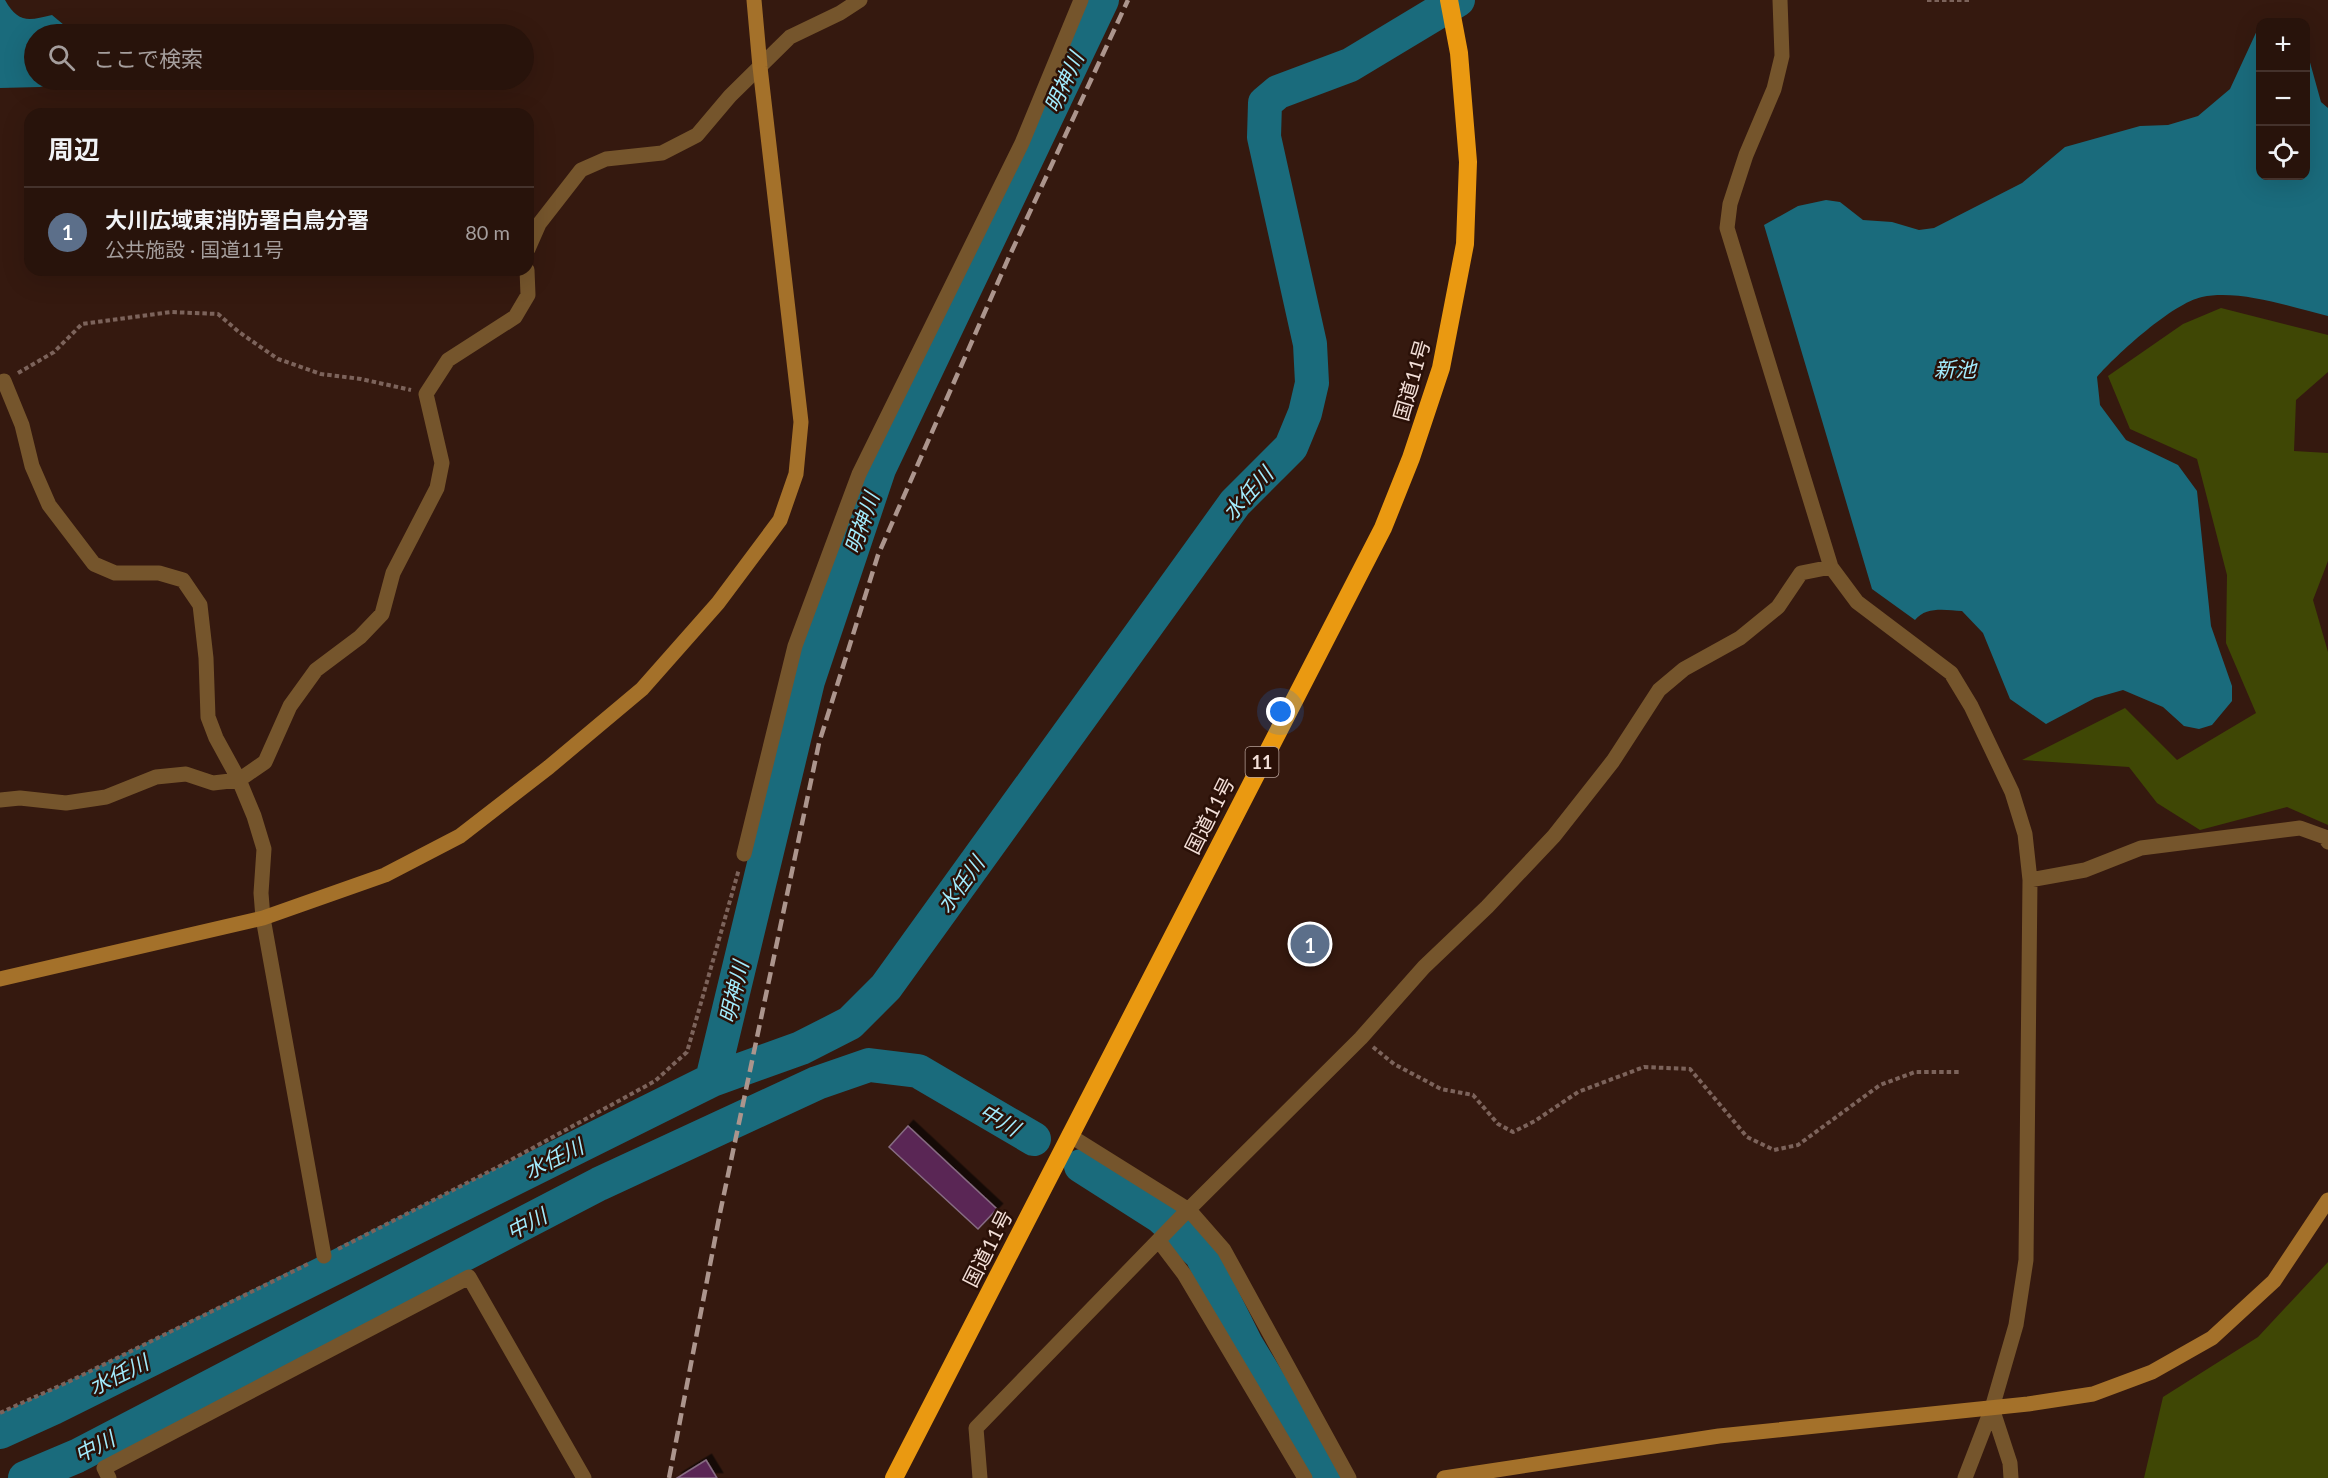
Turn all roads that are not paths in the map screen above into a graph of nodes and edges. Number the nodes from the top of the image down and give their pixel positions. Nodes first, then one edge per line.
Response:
1 (754, 0) edge
2 (860, 0) edge
3 (1081, 0) edge
4 (1449, 0) edge
5 (1780, 0) edge
6 (760, 67) junction
7 (534, 235) edge
8 (527, 276) edge
9 (4, 381) road end
10 (1831, 567) junction
11 (239, 780) junction
12 (0, 800) edge
13 (2328, 842) edge
14 (744, 854) road end
15 (2030, 880) junction
16 (263, 918) junction
17 (0, 979) edge
18 (1069, 1135) junction
19 (2328, 1200) edge
20 (1186, 1213) junction
21 (1159, 1241) junction
22 (324, 1256) road end
23 (1992, 1408) junction
24 (897, 1477) edge
25 (109, 1478) edge
26 (584, 1478) edge
27 (980, 1478) edge
28 (1305, 1478) edge
29 (1348, 1478) edge
30 (1444, 1478) edge
31 (1965, 1478) edge
32 (2011, 1478) edge

1 - 6 street
2 - 6 street
3 - 14 street
4 - 18 highway, 国道11号 / 11
5 - 10 street
6 - 7 street
6 - 16 street
8 - 11 street
9 - 11 street
10 - 15 street
10 - 20 street
11 - 12 street
11 - 16 street
13 - 15 street
15 - 23 street
16 - 17 street
16 - 22 street
18 - 20 street
18 - 24 highway, 国道11号 / 11
19 - 23 street
20 - 21 street
20 - 29 street
21 - 27 street
21 - 28 street
23 - 30 street
23 - 31 street
23 - 32 street
25 - 26 street

